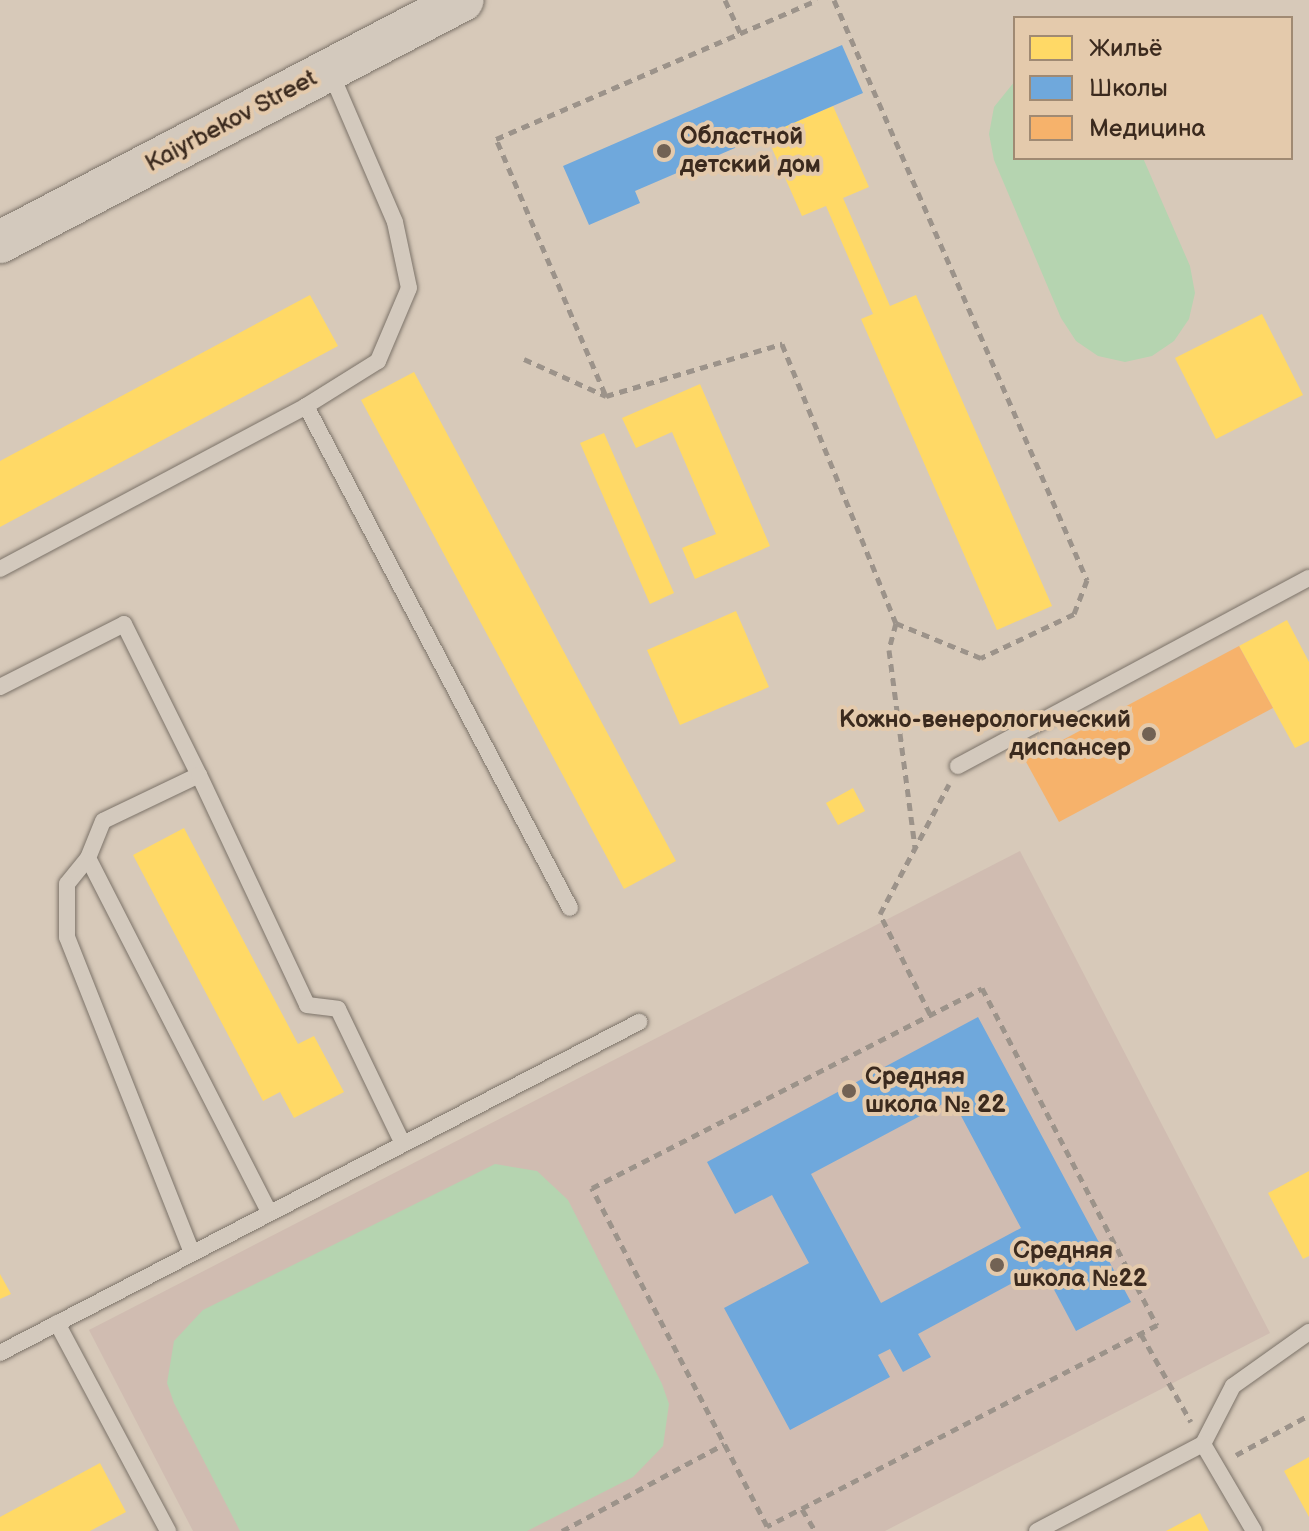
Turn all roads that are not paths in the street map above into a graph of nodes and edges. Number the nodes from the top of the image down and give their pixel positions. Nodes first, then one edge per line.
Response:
1 (463, 0) edge
2 (330, 70) junction
3 (0, 242) edge
4 (306, 406) junction
5 (0, 569) edge
6 (1309, 578) edge
7 (0, 687) edge
8 (958, 766) road end
9 (199, 775) junction
10 (88, 858) junction
11 (570, 908) dead end
12 (639, 1022) dead end
13 (402, 1142) junction
14 (269, 1212) junction
15 (192, 1252) junction
16 (57, 1323) junction
17 (1309, 1332) edge
18 (0, 1353) edge
19 (1203, 1444) junction
20 (165, 1530) edge
21 (1037, 1531) edge
22 (1254, 1531) edge

1 - 2 main road, Kaiyrbekov Street
2 - 3 main road, Kaiyrbekov Street
2 - 4 lane
4 - 5 lane
4 - 11 lane
6 - 8 lane
7 - 9 lane
9 - 10 lane
9 - 13 lane
10 - 14 lane
10 - 15 lane
12 - 13 lane
13 - 14 lane
14 - 15 lane
15 - 16 lane
16 - 18 lane
16 - 20 lane
17 - 19 lane
19 - 21 lane
19 - 22 lane

